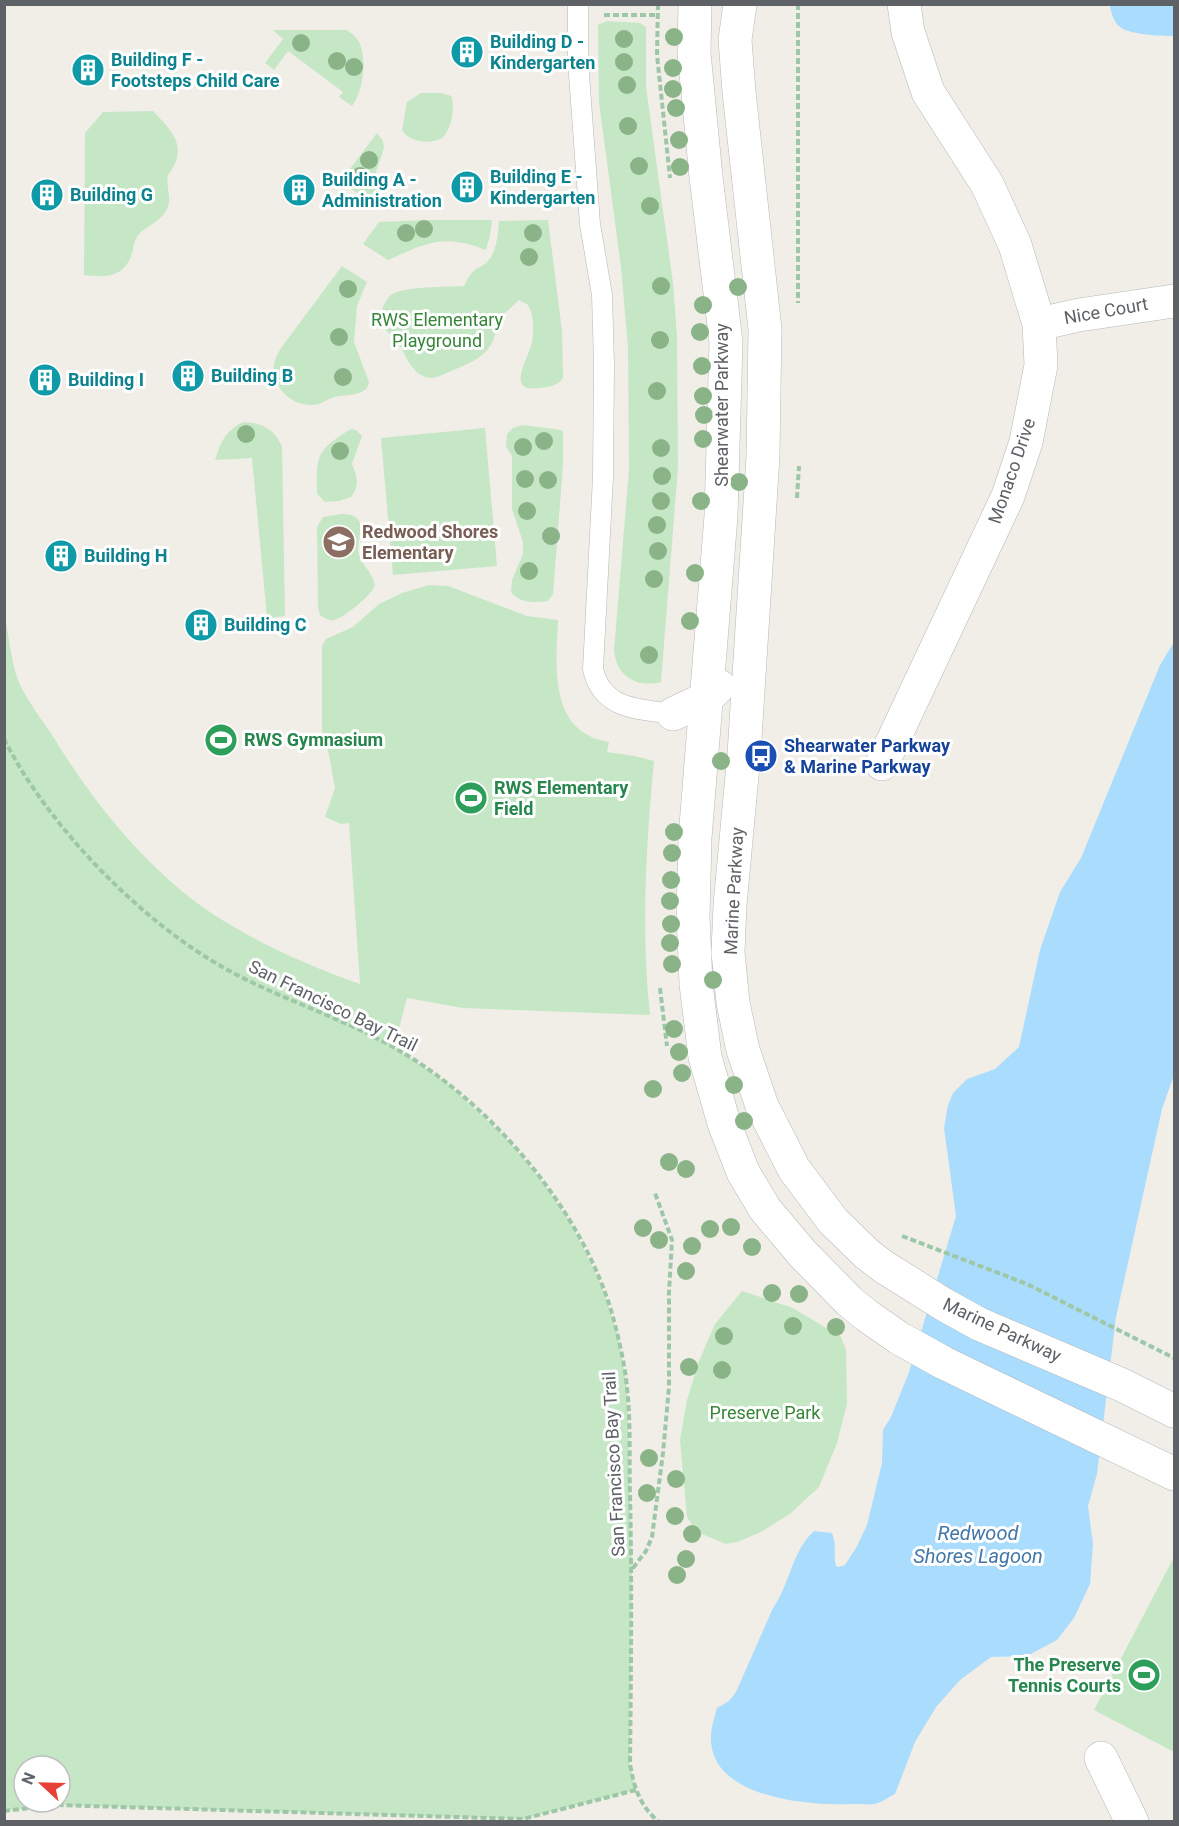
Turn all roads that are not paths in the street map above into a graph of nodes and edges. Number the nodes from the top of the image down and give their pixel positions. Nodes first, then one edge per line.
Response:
1 (578, 4) edge
2 (695, 4) edge
3 (740, 4) edge
4 (904, 4) edge
5 (1174, 301) edge
6 (1039, 324) junction
7 (753, 611) junction
8 (707, 698) junction
9 (673, 714) junction
10 (702, 748) junction
11 (882, 764) dead end
12 (1174, 1411) edge
13 (1174, 1474) edge
14 (1101, 1758) dead end
15 (1132, 1821) edge

1 - 9 lane
2 - 8 main road, Shearwater Parkway
3 - 7 main road
4 - 6 main road, Monaco Drive
5 - 6 main road, Nice Court
6 - 11 main road, Monaco Drive
7 - 8 main road
7 - 12 main road, Marine Parkway
8 - 9 main road
8 - 10 main road, Marine Parkway
9 - 10 main road
10 - 13 main road, Marine Parkway
14 - 15 main road

